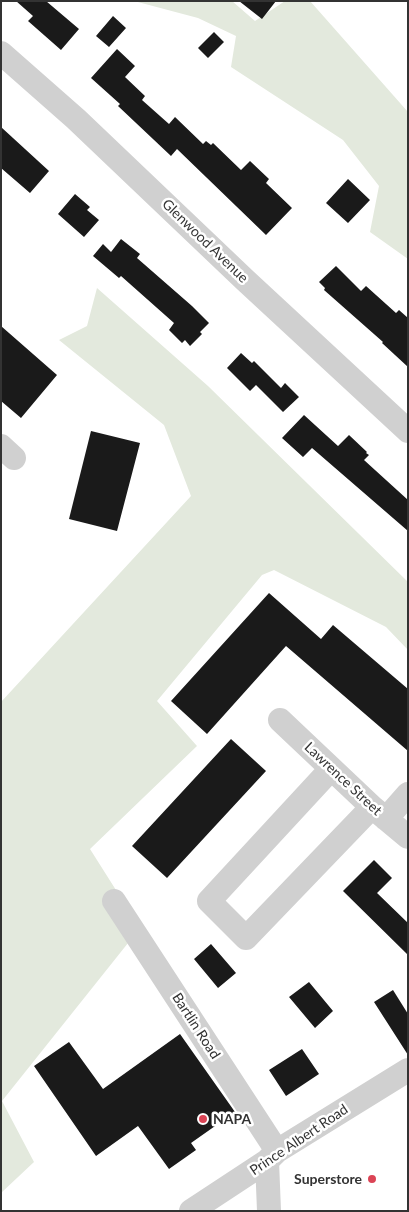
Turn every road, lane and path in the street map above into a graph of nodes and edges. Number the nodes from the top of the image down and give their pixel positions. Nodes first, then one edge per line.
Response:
1 (1, 53) edge
2 (408, 431) edge
3 (280, 720) dead end
4 (332, 769) junction
5 (408, 794) edge
6 (379, 813) junction
7 (408, 837) edge
8 (114, 901) dead end
9 (408, 1070) edge
10 (272, 1156) junction
11 (191, 1211) edge
12 (269, 1211) edge

1 - 2 street, Glenwood Avenue
3 - 4 street, Lawrence Street
4 - 6 street, Lawrence Street
4 - 6 street
5 - 6 street
6 - 7 street, Lawrence Street
8 - 10 street, Bartlin Road
9 - 10 street, Prince Albert Road
10 - 11 street, Prince Albert Road
10 - 12 street

